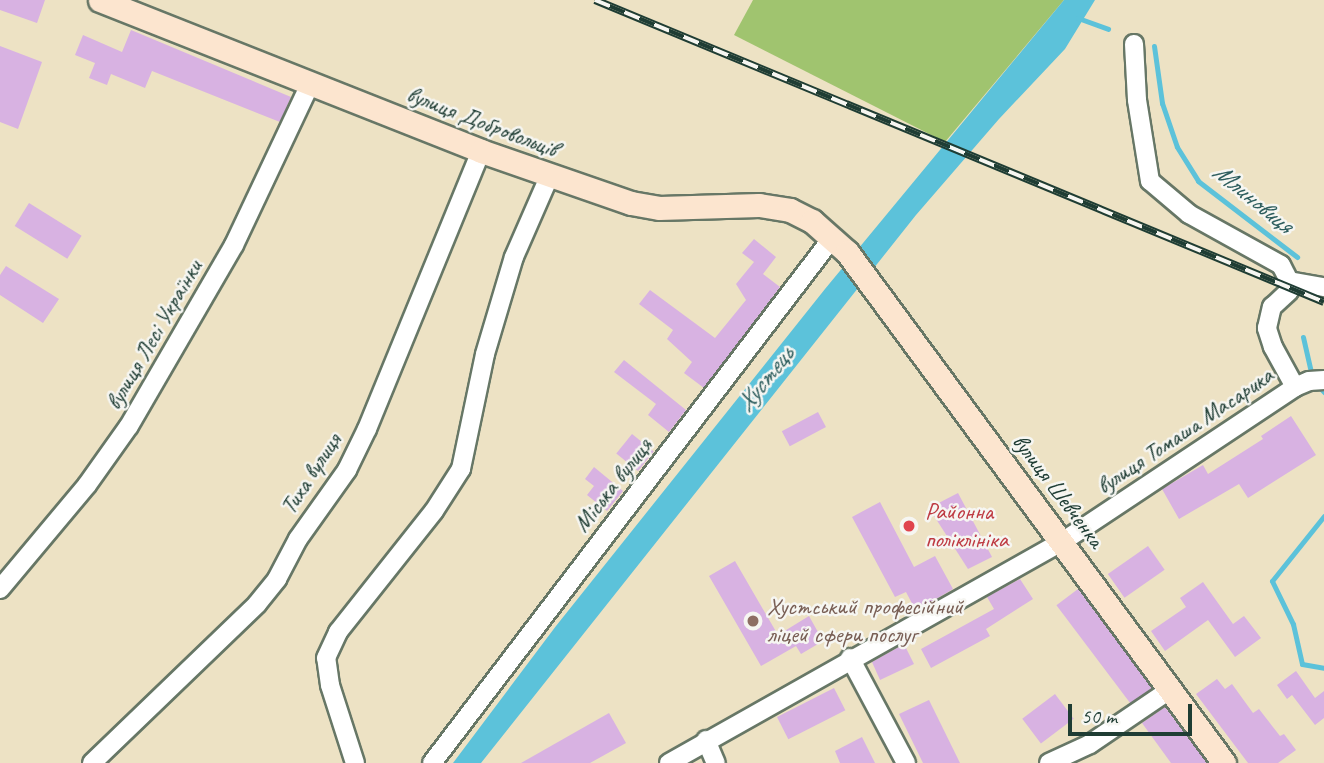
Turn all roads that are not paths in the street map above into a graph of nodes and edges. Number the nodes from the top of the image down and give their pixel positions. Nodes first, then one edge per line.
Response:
1 (100, 0) edge
2 (1134, 44) dead end
3 (311, 82) junction
4 (481, 151) junction
5 (549, 177) junction
6 (840, 245) junction
7 (1289, 281) junction
8 (1324, 287) edge
9 (1309, 383) edge
10 (1062, 542) junction
11 (0, 589) edge
12 (850, 659) junction
13 (1171, 689) junction
14 (706, 740) junction
15 (92, 763) edge
16 (355, 763) edge
17 (432, 763) edge
18 (668, 763) edge
19 (716, 763) edge
20 (906, 763) edge
21 (1049, 763) edge
22 (1224, 763) edge

1 - 3 main road, вулиця Добровольців
2 - 7 street
3 - 4 main road, вулиця Добровольців
3 - 11 street, вулиця Лесі Українки
4 - 5 main road, вулиця Добровольців
4 - 15 street, Тиха вулиця
5 - 6 main road, вулиця Добровольців
5 - 16 street
6 - 10 main road, вулиця Шевченка
6 - 17 street, Міська вулиця
7 - 8 street
7 - 9 street, вулиця Томаша Масарика
9 - 10 street, вулиця Томаша Масарика
10 - 12 street, вулиця Томаша Масарика
10 - 13 main road, вулиця Шевченка
12 - 14 street, вулиця Томаша Масарика
12 - 20 street
13 - 21 street
13 - 22 main road, вулиця Шевченка
14 - 18 street, вулиця Томаша Масарика
14 - 19 street

